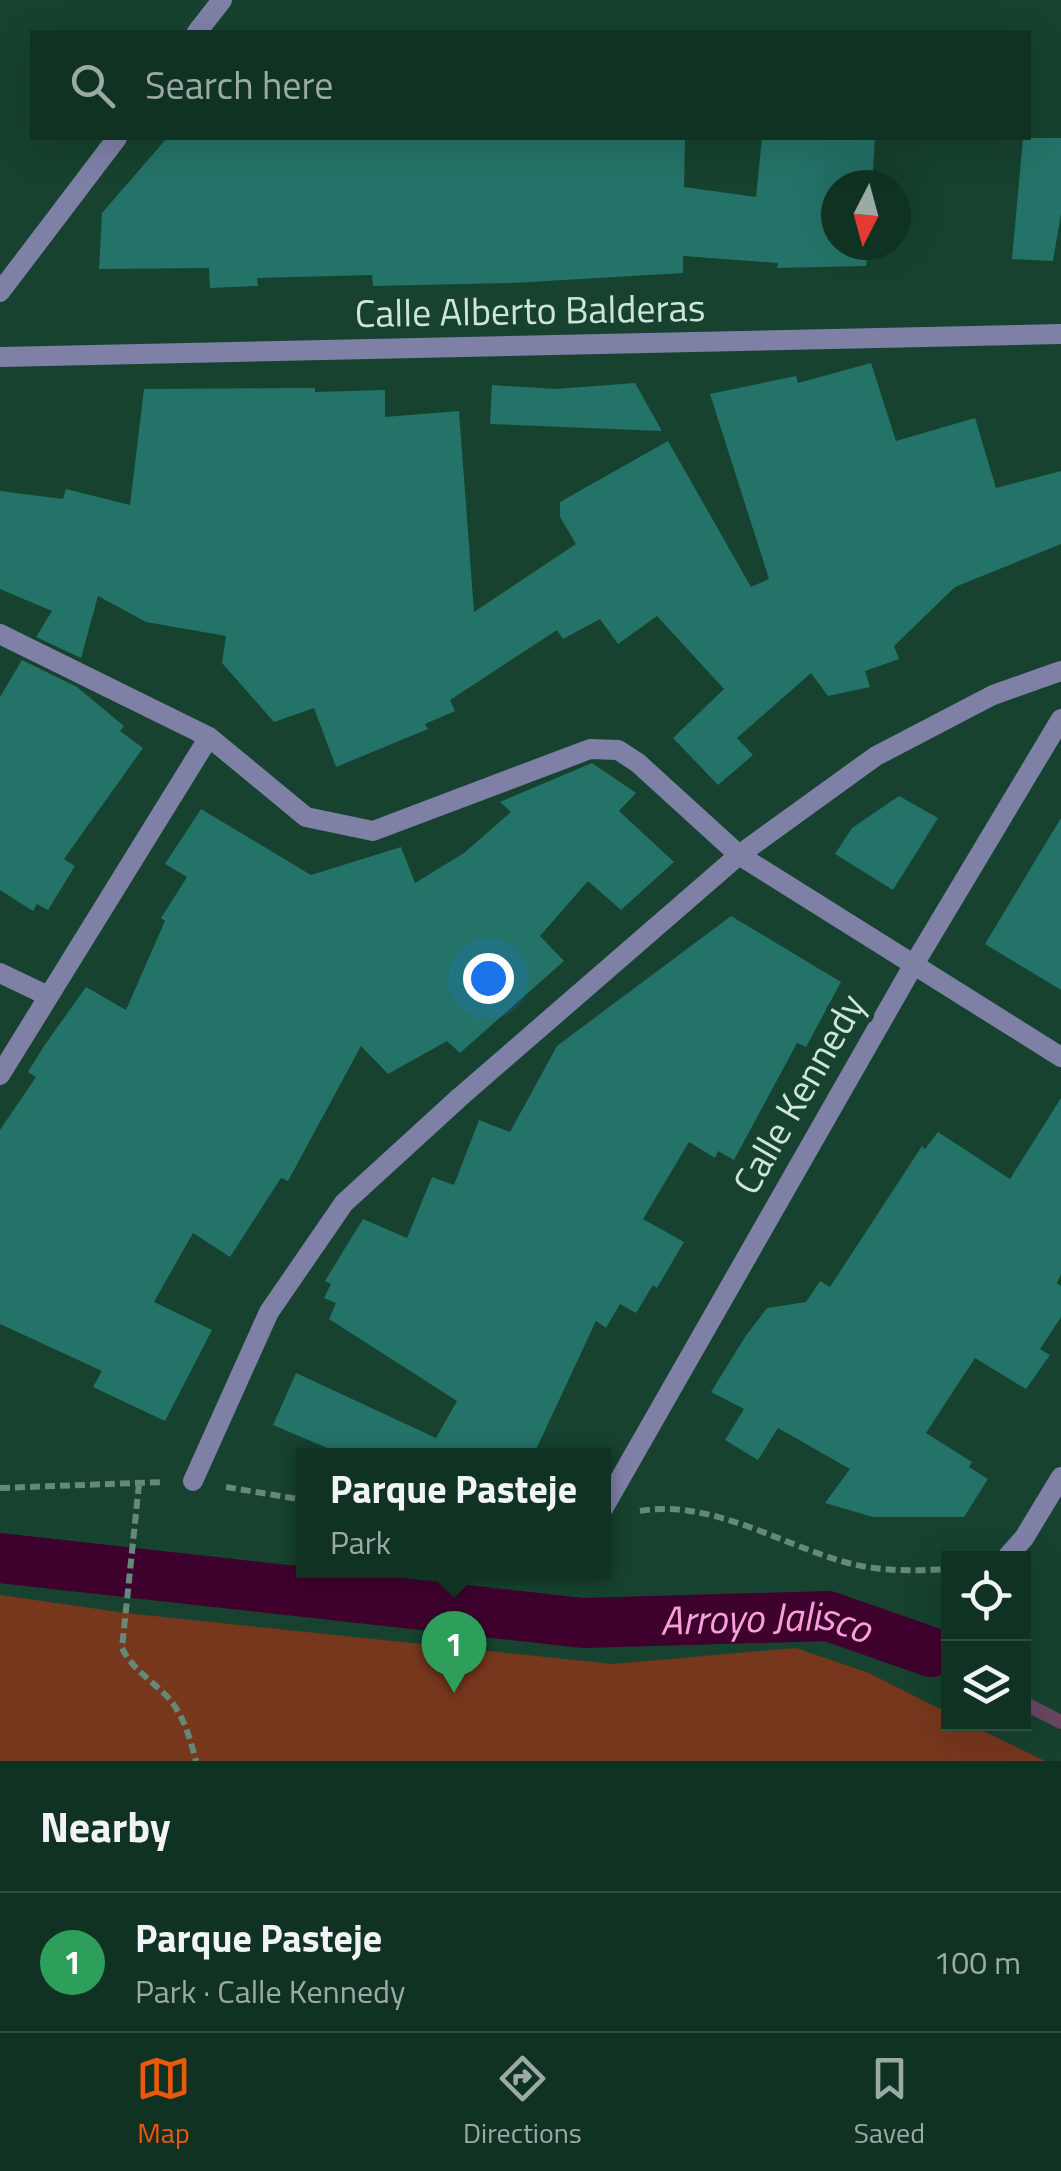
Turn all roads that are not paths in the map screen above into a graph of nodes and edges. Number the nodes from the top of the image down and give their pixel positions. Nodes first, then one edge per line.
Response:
1 (222, 0) edge
2 (199, 30) edge
3 (115, 140) edge
4 (0, 292) edge
5 (1061, 334) edge
6 (0, 357) edge
7 (0, 634) edge
8 (1061, 671) edge
9 (1061, 719) edge
10 (209, 737) junction
11 (738, 856) junction
12 (913, 966) junction
13 (0, 973) edge
14 (46, 995) junction
15 (1061, 1057) edge
16 (0, 1075) edge
17 (1061, 1476) edge
18 (193, 1481) road end
19 (611, 1495) edge
20 (1012, 1551) edge

1 - 2 street
3 - 4 street
5 - 6 street, Calle Alberto Balderas
7 - 10 street
8 - 11 street
9 - 12 street, Calle Kennedy
10 - 11 street
10 - 14 street
11 - 12 street
11 - 18 street
12 - 15 street
12 - 19 street, Calle Kennedy
13 - 14 street
14 - 16 street
17 - 20 street

